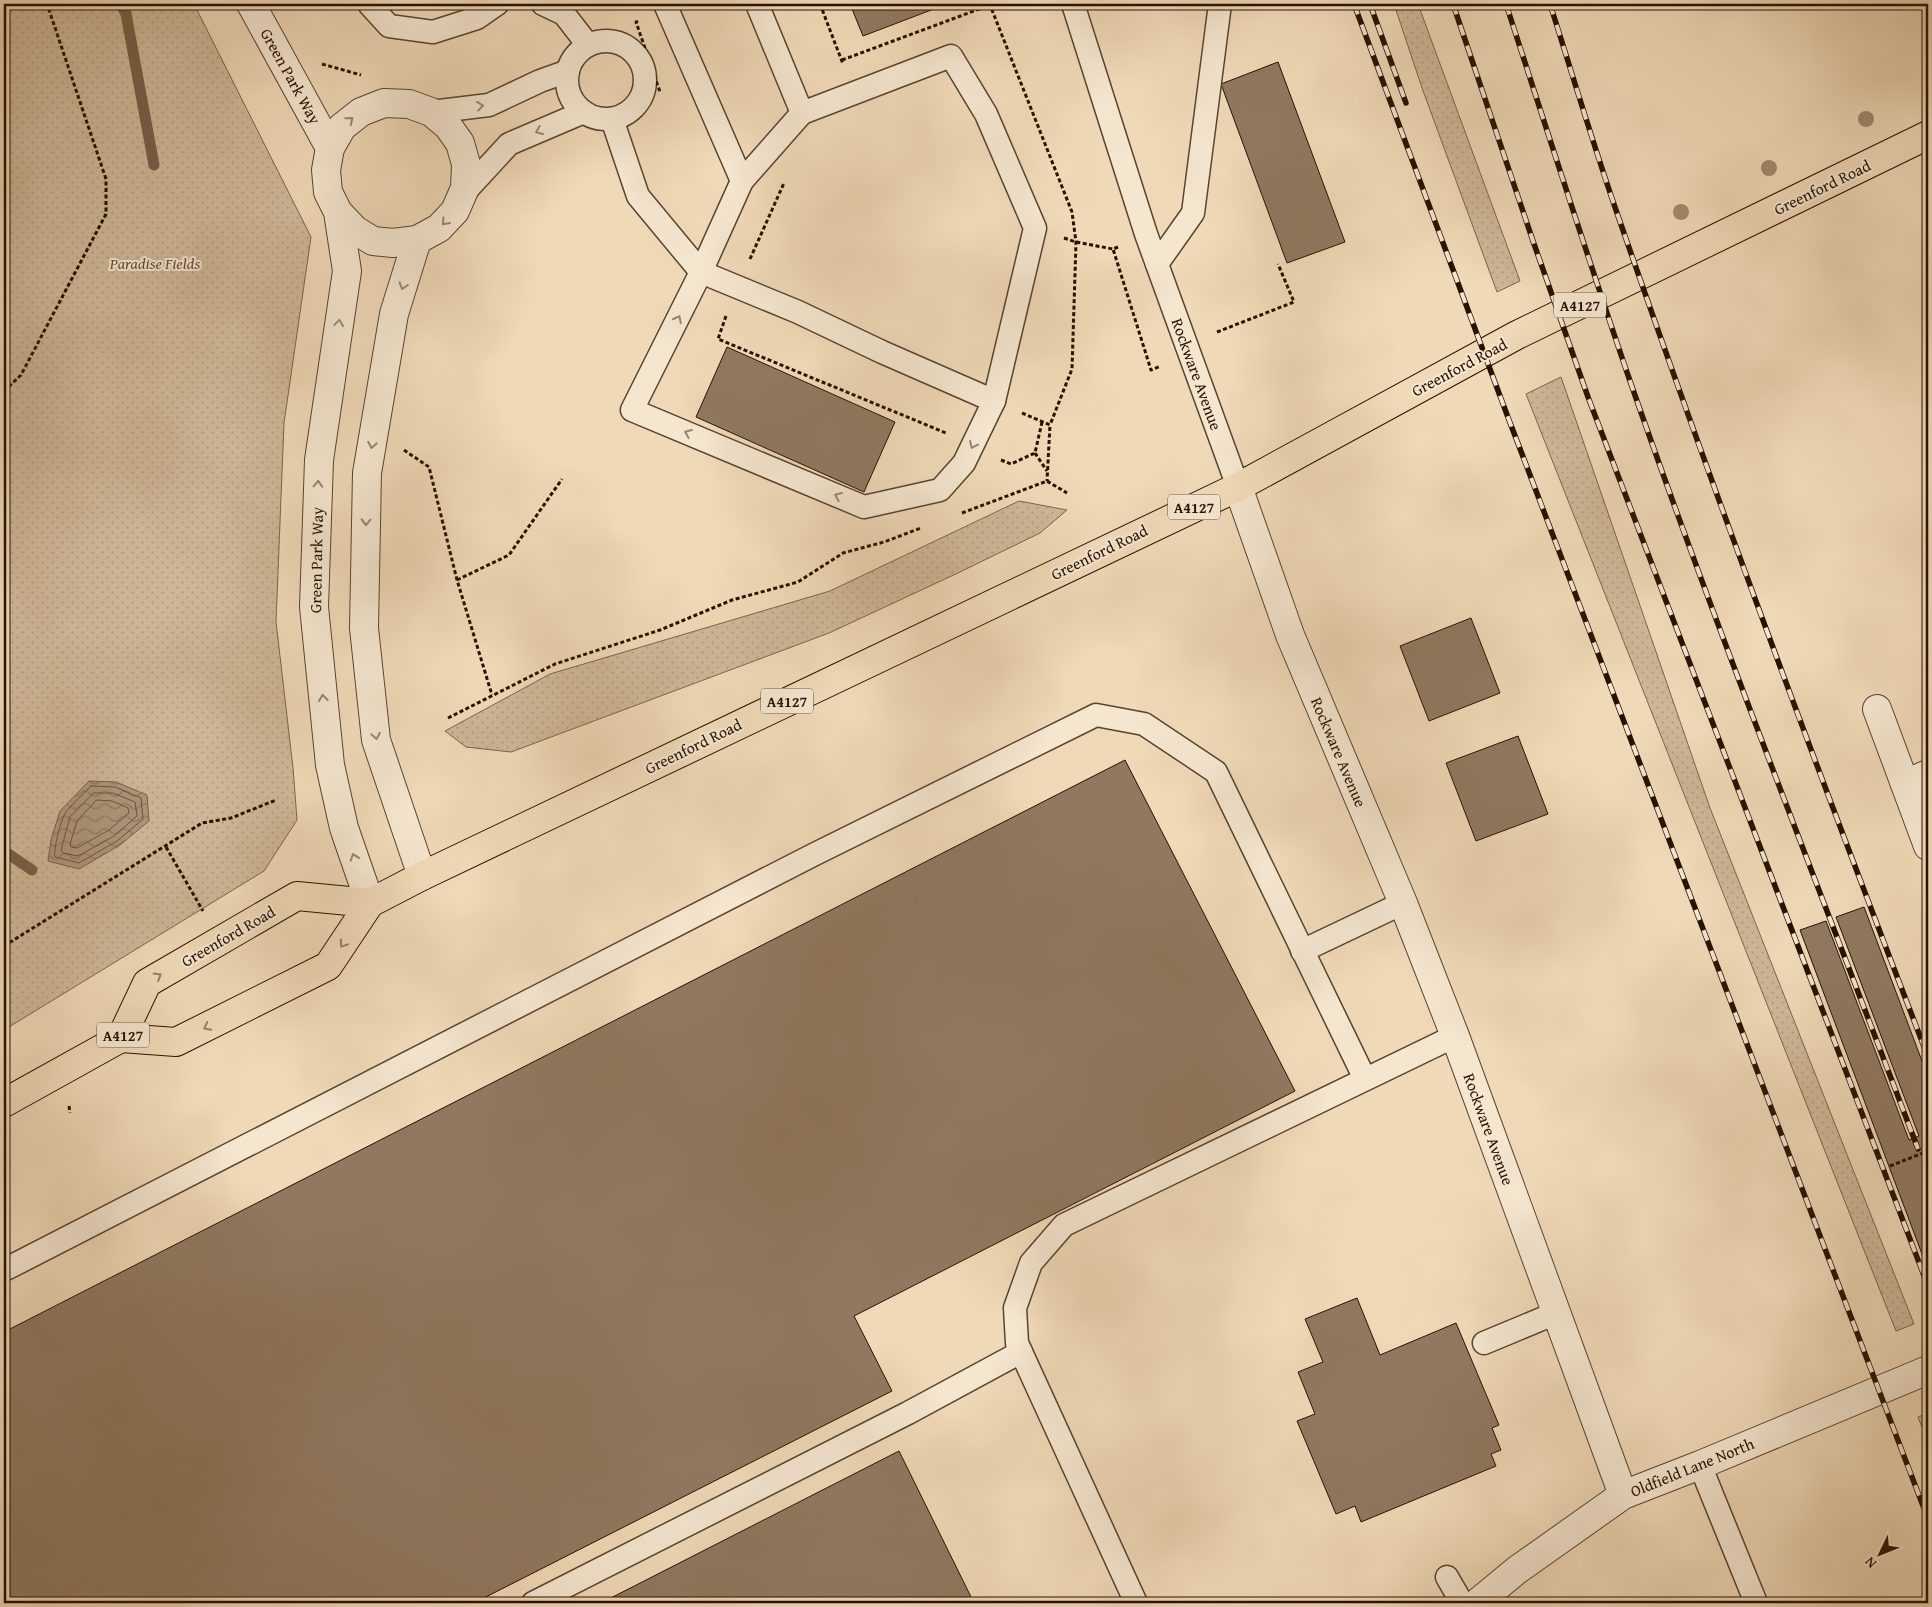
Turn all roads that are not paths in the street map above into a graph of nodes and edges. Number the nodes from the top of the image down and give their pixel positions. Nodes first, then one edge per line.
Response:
1 (251, 4) edge
2 (369, 4) edge
3 (497, 4) edge
4 (543, 4) edge
5 (665, 4) edge
6 (757, 4) edge
7 (1073, 4) edge
8 (1220, 4) edge
9 (588, 45) junction
10 (568, 71) junction
11 (431, 112) junction
12 (584, 112) junction
13 (802, 112) junction
14 (612, 119) junction
15 (1928, 135) edge
16 (330, 148) junction
17 (742, 181) junction
18 (462, 194) junction
19 (338, 212) junction
20 (417, 240) junction
21 (1157, 264) junction
22 (701, 272) junction
23 (994, 401) junction
24 (1238, 487) junction
25 (1877, 709) dead end
26 (1916, 779) edge
27 (1928, 846) edge
28 (422, 876) junction
29 (370, 903) junction
30 (1403, 903) junction
31 (1302, 951) junction
32 (1455, 1036) junction
33 (122, 1038) junction
34 (1364, 1079) junction
35 (4, 1103) edge
36 (4, 1270) edge
37 (1556, 1313) junction
38 (1484, 1343) dead end
39 (1021, 1352) junction
40 (1928, 1370) edge
41 (1700, 1465) junction
42 (1623, 1495) junction
43 (1447, 1577) dead end
44 (534, 1603) edge
45 (1136, 1603) edge
46 (1462, 1603) edge
47 (1477, 1603) edge
48 (1756, 1603) edge

1 - 16 street, Green Park Way
2 - 3 lane
4 - 9 lane
5 - 17 lane
6 - 13 lane
7 - 21 lane, Rockware Avenue
8 - 21 lane
9 - 10 lane
9 - 14 lane
11 -> 10 lane
10 - 12 lane
16 -> 11 street, Green Park Way
11 - 18 street, Green Park Way
12 - 14 lane
12 -> 18 lane
13 - 17 lane
13 - 23 lane
14 - 22 lane
15 - 24 main road, Greenford Road / A4127
16 - 19 street, Green Park Way
17 - 22 lane
18 -> 20 street, Green Park Way
19 - 20 street, Green Park Way
29 -> 19 street, Green Park Way
20 -> 28 street
21 - 24 lane, Rockware Avenue
22 - 23 lane
23 -> 22 lane
24 - 28 main road, Greenford Road / A4127
24 - 30 street, Rockware Avenue
25 - 26 street
26 - 27 street
28 - 29 main road, Greenford Road / A4127
29 -> 33 main road, Greenford Road / A4127
33 -> 29 main road, Greenford Road / A4127
30 - 31 lane
30 - 32 street, Rockware Avenue
31 - 34 lane
31 - 36 lane
32 - 34 lane
32 - 37 street, Rockware Avenue
33 - 35 main road, A4127
34 - 39 lane
37 - 38 lane
37 - 42 street, Rockware Avenue
39 - 44 lane
39 - 45 lane
40 - 41 street, Oldfield Lane North
41 - 42 street, Oldfield Lane North
41 - 48 lane
42 - 47 street, Oldfield Lane North
43 - 46 lane

